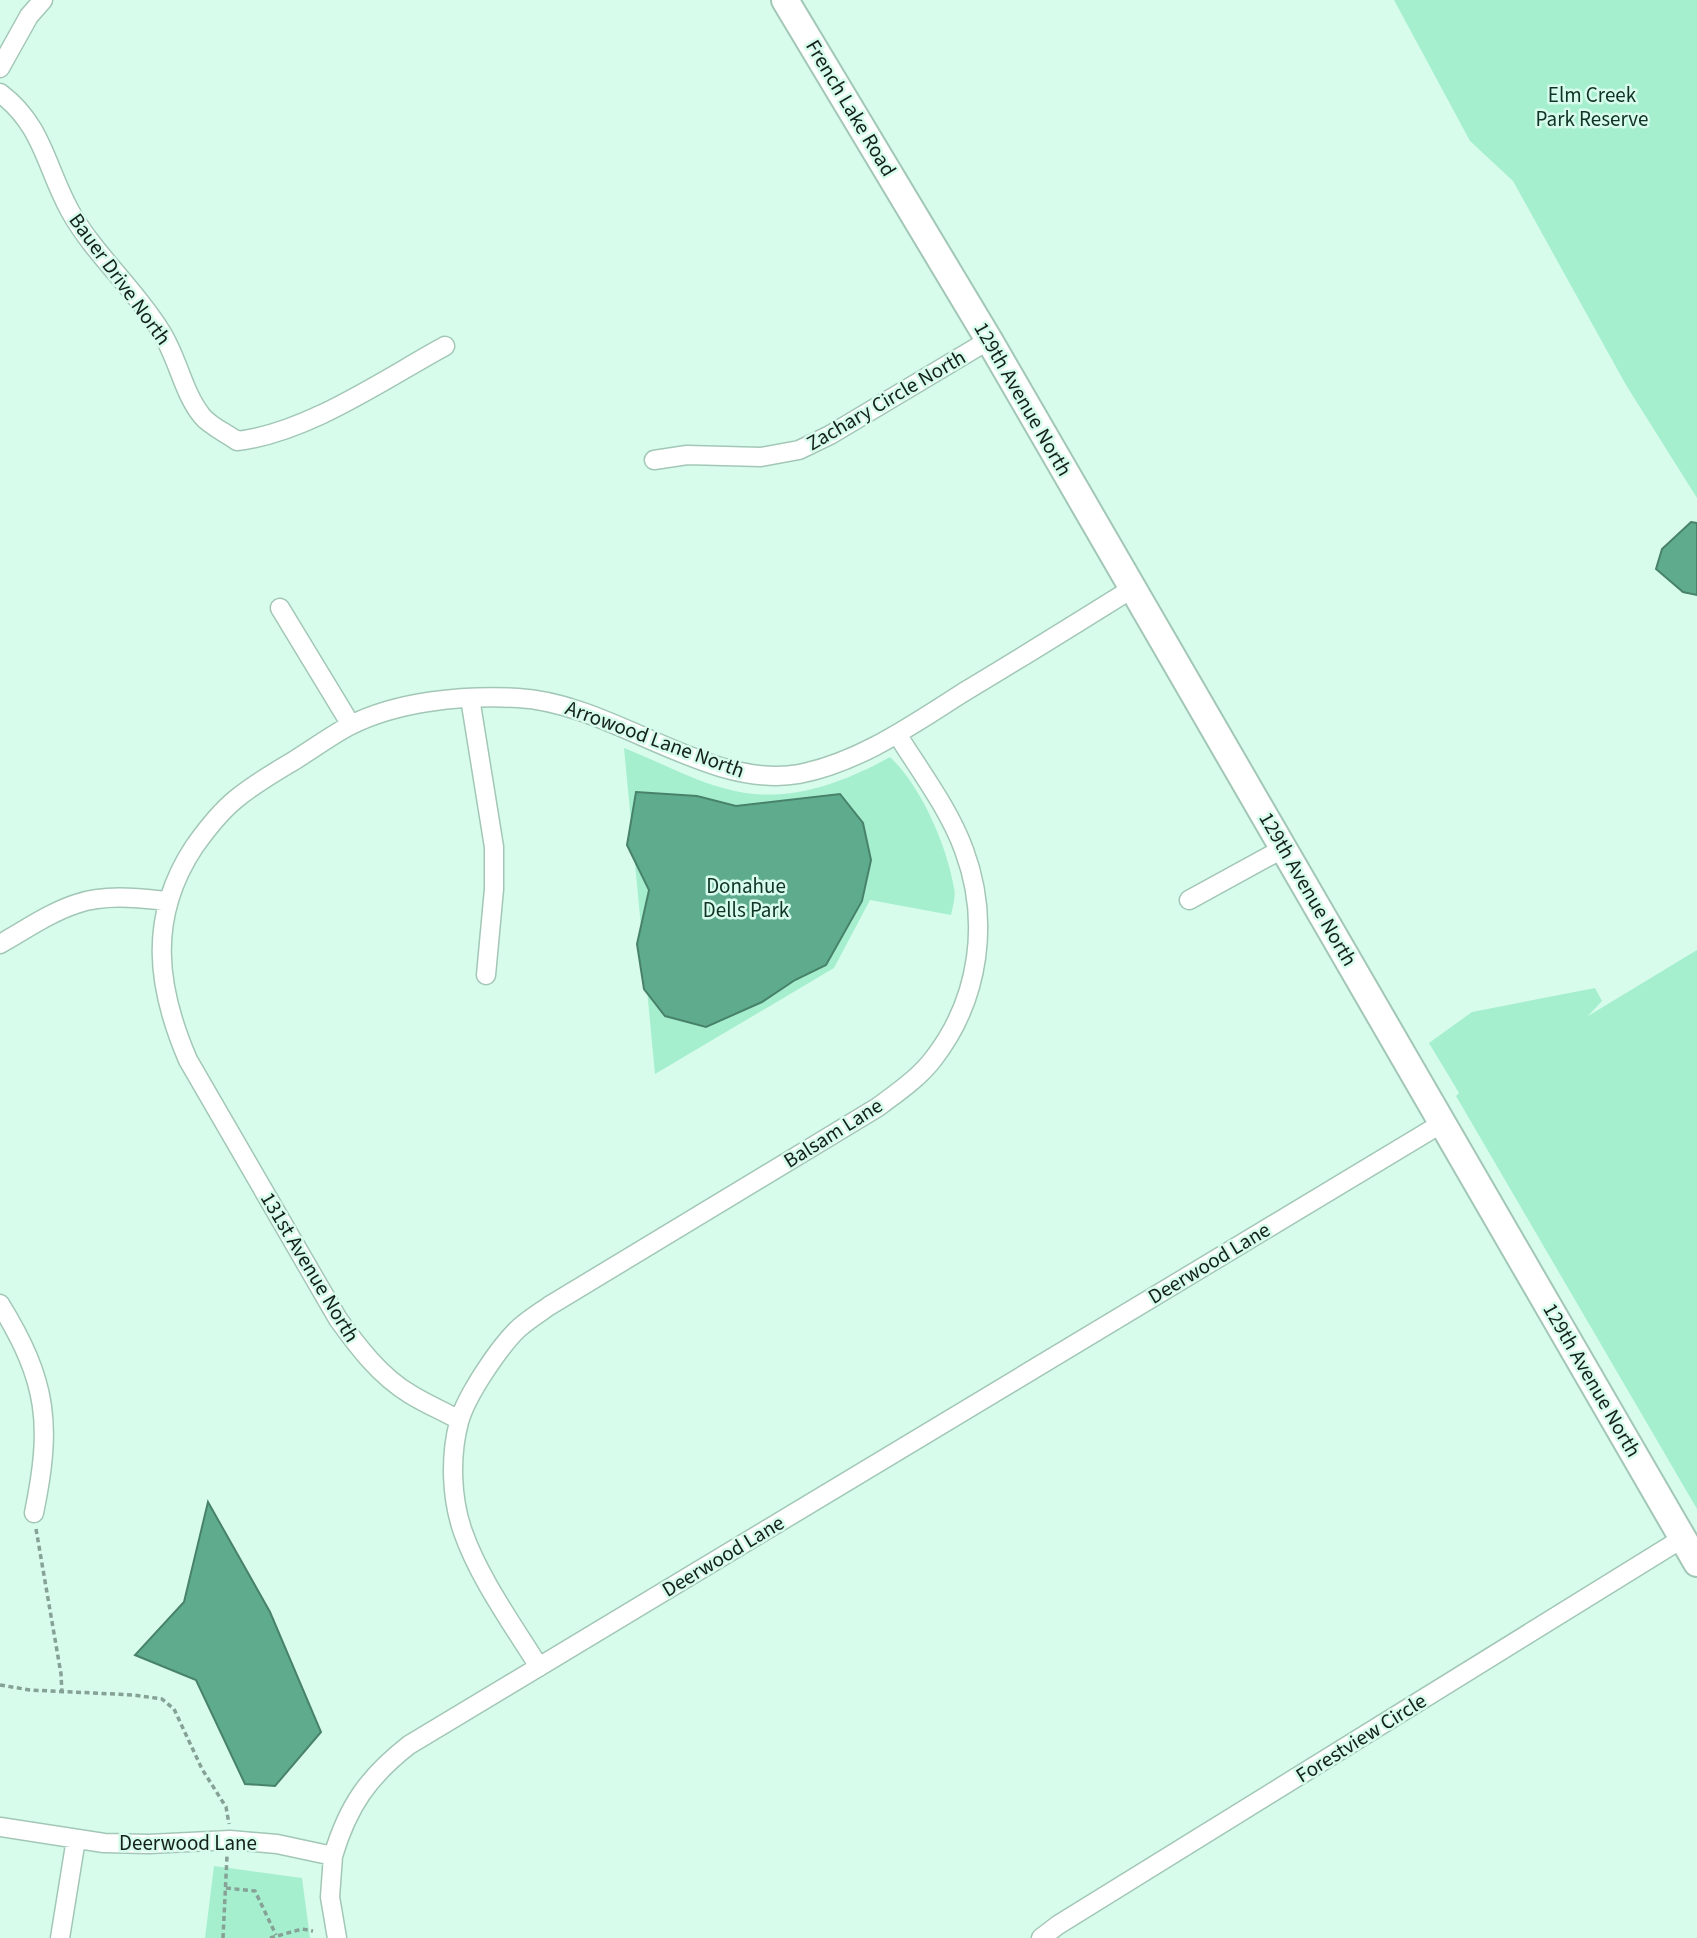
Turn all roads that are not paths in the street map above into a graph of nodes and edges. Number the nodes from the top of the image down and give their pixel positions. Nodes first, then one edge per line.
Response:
1 (43, 0) edge
2 (785, 0) edge
3 (0, 68) edge
4 (0, 93) edge
5 (916, 217) joint
6 (989, 340) junction
7 (445, 346) dead end
8 (654, 460) dead end
9 (1133, 588) junction
10 (280, 608) dead end
11 (470, 698) junction
12 (351, 725) junction
13 (897, 734) junction
14 (1284, 848) junction
15 (1189, 900) dead end
16 (167, 901) junction
17 (0, 944) edge
18 (486, 975) dead end
19 (1444, 1122) junction
20 (0, 1304) edge
21 (459, 1420) junction
22 (34, 1513) road end
23 (1682, 1538) junction
24 (1697, 1563) edge
25 (538, 1667) junction
26 (0, 1827) edge
27 (76, 1839) junction
28 (333, 1856) junction
29 (60, 1938) edge
30 (337, 1938) edge
31 (1041, 1938) edge

1 - 3 street
2 - 5 main road, French Lake Road
4 - 7 street, Bauer Drive North
5 - 6 main road, 129th Avenue North
6 - 8 street, Zachary Circle North
6 - 9 main road, 129th Avenue North
9 - 13 street, Arrowood Lane North
9 - 14 main road, 129th Avenue North
10 - 12 street
11 - 12 street, Arrowood Lane North
11 - 13 street, Arrowood Lane North
11 - 18 street
12 - 16 street, Arrowood Lane North
13 - 21 street, Balsam Lane
14 - 15 street
14 - 19 main road, 129th Avenue North
16 - 17 street
16 - 21 street, 131st Avenue North
19 - 23 main road, 129th Avenue North
19 - 25 street, Deerwood Lane
20 - 22 street
21 - 25 street
23 - 24 main road, 129th Avenue North
23 - 31 street, Forestview Circle
25 - 28 street, Deerwood Lane
26 - 27 street, Deerwood Lane
27 - 28 street, Deerwood Lane
27 - 29 street
28 - 30 street

